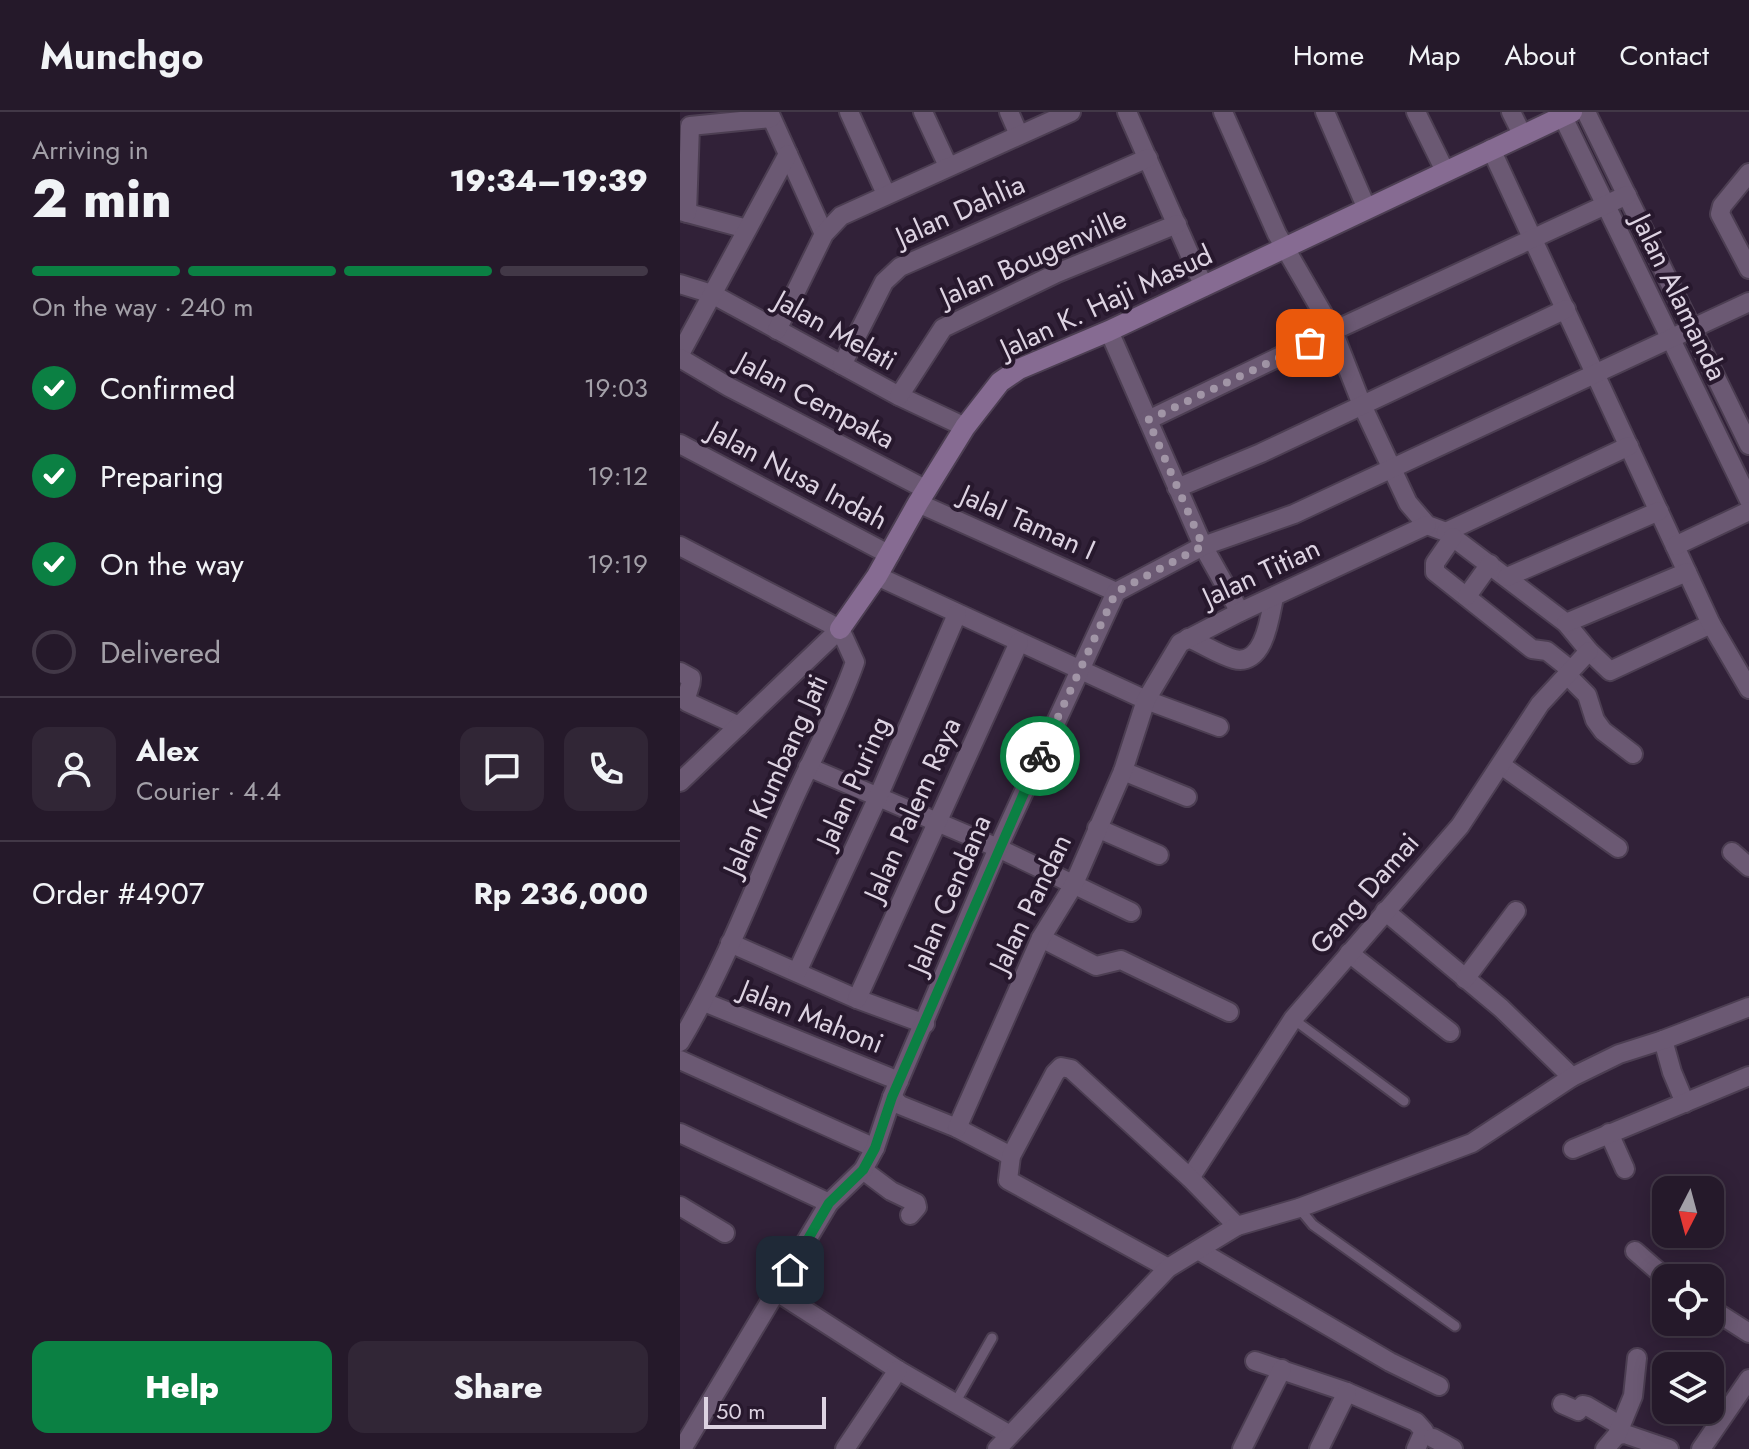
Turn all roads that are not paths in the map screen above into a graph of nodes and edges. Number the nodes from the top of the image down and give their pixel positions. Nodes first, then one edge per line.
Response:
1 (849, 112) edge
2 (923, 112) edge
3 (1009, 112) edge
4 (1071, 112) edge
5 (1127, 112) edge
6 (1223, 112) edge
7 (1325, 112) edge
8 (1416, 112) edge
9 (1511, 112) edge
10 (1586, 112) edge
11 (770, 115) edge
12 (1567, 115) edge
13 (1019, 135) junction
14 (1523, 136) junction
15 (1491, 149) junction
16 (788, 154) junction
17 (1148, 158) junction
18 (948, 166) junction
19 (1445, 171) junction
20 (1749, 173) edge
21 (886, 194) junction
22 (1627, 195) junction
23 (1604, 206) junction
24 (1367, 209) junction
25 (684, 212) edge
26 (1177, 224) junction
27 (747, 229) junction
28 (824, 234) junction
29 (1533, 238) junction
30 (1285, 249) junction
31 (1749, 269) edge
32 (680, 284) edge
33 (1204, 287) junction
34 (712, 294) junction
35 (1749, 302) edge
36 (1566, 309) junction
37 (777, 330) junction
38 (1690, 330) junction
39 (1109, 331) junction
40 (1333, 331) junction
41 (1670, 339) junction
42 (680, 356) edge
43 (842, 365) junction
44 (1595, 373) junction
45 (899, 396) junction
46 (1362, 405) junction
47 (1148, 420) junction
48 (965, 427) junction
49 (680, 444) edge
50 (1749, 445) edge
51 (1629, 446) junction
52 (1390, 469) junction
53 (1177, 488) junction
54 (922, 496) junction
55 (1749, 500) edge
56 (1659, 511) junction
57 (1749, 511) edge
58 (1427, 525) junction
59 (1450, 534) junction
60 (680, 546) edge
61 (1203, 546) junction
62 (1675, 546) junction
63 (890, 555) junction
64 (1490, 564) junction
65 (1687, 572) junction
66 (877, 576) junction
67 (1507, 577) junction
68 (1116, 592) junction
69 (1467, 596) junction
70 (1274, 597) junction
71 (1240, 612) junction
72 (957, 614) junction
73 (1566, 623) junction
74 (1711, 624) junction
75 (840, 629) junction
76 (1188, 638) junction
77 (1019, 642) junction
78 (1589, 651) junction
79 (1079, 670) junction
80 (680, 672) edge
81 (1569, 672) junction
82 (1749, 689) edge
83 (1146, 700) junction
84 (739, 726) junction
85 (1219, 727) dead end
86 (1633, 754) dead end
87 (1501, 765) junction
88 (808, 767) junction
89 (1123, 771) junction
90 (680, 782) edge
91 (878, 797) junction
92 (1187, 797) dead end
93 (937, 823) junction
94 (1097, 828) junction
95 (998, 848) junction
96 (1618, 848) dead end
97 (1732, 852) dead end
98 (1159, 855) dead end
99 (1749, 867) edge
100 (1073, 886) junction
101 (1385, 911) junction
102 (1516, 911) dead end
103 (1131, 912) dead end
104 (1041, 938) junction
105 (730, 943) junction
106 (1349, 953) junction
107 (797, 972) junction
108 (1465, 979) junction
109 (857, 999) junction
110 (704, 1002) junction
111 (1749, 1007) edge
112 (1229, 1012) dead end
113 (1293, 1019) junction
114 (925, 1024) junction
115 (1450, 1032) dead end
116 (1663, 1040) junction
117 (680, 1042) edge
118 (680, 1060) edge
119 (1749, 1076) edge
120 (1572, 1077) junction
121 (896, 1089) junction
122 (1404, 1101) dead end
123 (1685, 1103) junction
124 (957, 1128) junction
125 (680, 1133) edge
126 (1609, 1133) junction
127 (875, 1148) junction
128 (1573, 1149) dead end
129 (1011, 1156) junction
130 (1625, 1169) dead end
131 (863, 1170) junction
132 (1190, 1178) junction
133 (829, 1203) junction
134 (680, 1206) edge
135 (1299, 1208) junction
136 (910, 1215) dead end
137 (1237, 1226) junction
138 (725, 1233) dead end
139 (1198, 1250) junction
140 (1635, 1251) dead end
141 (1652, 1266) edge
142 (1168, 1268) junction
143 (777, 1292) junction
144 (1724, 1317) edge
145 (1455, 1326) dead end
146 (1749, 1333) edge
147 (992, 1338) dead end
148 (1637, 1358) dead end
149 (1255, 1361) dead end
150 (1282, 1369) junction
151 (898, 1370) junction
152 (1749, 1379) edge
153 (1439, 1386) dead end
154 (1347, 1392) junction
155 (955, 1403) junction
156 (1562, 1404) dead end
157 (1614, 1437) edge
158 (1433, 1438) dead end
159 (1004, 1442) edge
160 (682, 1449) edge
161 (845, 1449) edge
162 (1242, 1449) edge
163 (1319, 1449) edge
164 (1416, 1449) edge
165 (1453, 1449) edge
166 (1669, 1449) edge
167 (1701, 1449) edge

1 - 21 street
2 - 18 street
3 - 13 street
4 - 13 street
5 - 17 street
6 - 30 street
7 - 24 street
8 - 19 street
9 - 14 street
10 - 22 street, Jalan Alamanda
11 - 16 street
11 - 25 street
12 - 14 street, Jalan K. Haji Masud
12 - 23 street, Jalan Alamanda
13 - 18 street
14 - 15 street, Jalan K. Haji Masud
15 - 19 street, Jalan K. Haji Masud
15 - 29 street
16 - 27 street
16 - 28 street
17 - 26 street
17 - 43 street, Jalan Dahlia
18 - 21 street
19 - 24 street, Jalan K. Haji Masud
20 - 31 street
21 - 28 street
22 - 23 street
22 - 38 street, Jalan Alamanda
23 - 29 street
23 - 41 street, Jalan Alamanda
24 - 30 street, Jalan K. Haji Masud
25 - 27 street
26 - 33 street
26 - 45 street, Jalan Bougenville
27 - 34 street
28 - 37 street
29 - 36 street
29 - 40 street
30 - 33 street, Jalan K. Haji Masud
30 - 40 street
32 - 34 street, Jalan Melati
33 - 39 street, Jalan K. Haji Masud
34 - 37 street, Jalan Melati
34 - 42 street
35 - 38 street
36 - 44 street
36 - 46 street
37 - 43 street, Jalan Melati
38 - 41 street
38 - 50 street, Jalan Alamanda
39 - 47 street
39 - 48 street, Jalan K. Haji Masud
40 - 46 street
40 - 47 street
41 - 44 street
41 - 55 street, Jalan Alamanda
42 - 54 street, Jalan Cempaka
43 - 45 street, Jalan Melati
44 - 51 street
44 - 52 street
45 - 48 street, Jalan Melati
46 - 52 street
46 - 53 street
47 - 53 street
48 - 54 street, Jalan K. Haji Masud
49 - 63 street, Jalan Nusa Indah
51 - 56 street
51 - 59 street
52 - 58 street
52 - 61 street
53 - 61 street
54 - 63 street, Jalan K. Haji Masud
54 - 68 street, Jalal Taman I
56 - 62 street
56 - 67 street
57 - 62 street
58 - 59 street
58 - 70 street, Jalan Titian
59 - 64 street
59 - 69 street
60 - 75 street
61 - 68 street
61 - 71 street
62 - 65 street
63 - 66 street, Jalan K. Haji Masud
64 - 67 street
64 - 69 street
65 - 73 street
65 - 74 street
66 - 72 street
66 - 75 street, Jalan K. Haji Masud
67 - 73 street
68 - 79 street, Jalan Cendana
69 - 81 street
70 - 71 street, Jalan Titian
70 - 76 street
71 - 76 street, Jalan Titian
72 - 77 street
72 - 91 street, Jalan Puring
73 - 78 street
74 - 78 street
74 - 82 street
75 - 84 street, Jalan K. Haji Masud
75 - 88 street, Jalan Kumbang Jati
76 - 83 street, Jalan Titian
77 - 79 street
77 - 93 street, Jalan Palem Raya
78 - 81 street, Gang Damai
79 - 83 street
79 - 95 street, Jalan Cendana
80 - 84 street
81 - 86 street
81 - 87 street, Gang Damai
83 - 85 street
83 - 89 street, Jalan Pandan
84 - 90 street, Jalan K. Haji Masud
87 - 96 street
87 - 101 street, Gang Damai
88 - 91 street
88 - 105 street, Jalan Kumbang Jati
89 - 92 street
89 - 94 street, Jalan Pandan
91 - 93 street
91 - 107 street, Jalan Puring
93 - 95 street
93 - 109 street, Jalan Palem Raya
94 - 98 street
94 - 100 street, Jalan Pandan
95 - 100 street
95 - 114 street, Jalan Cendana
97 - 99 street
100 - 103 street
100 - 104 street, Jalan Pandan
101 - 106 street, Gang Damai
101 - 108 street
102 - 108 street
104 - 112 street
104 - 124 street, Jalan Pandan
105 - 107 street
105 - 110 street, Jalan Kumbang Jati
106 - 113 street, Gang Damai
106 - 115 street
107 - 109 street
108 - 120 street
109 - 114 street
110 - 117 street, Jalan Kumbang Jati
110 - 121 street, Jalan Mahoni
111 - 116 street
113 - 122 lane
113 - 132 street, Gang Damai
114 - 121 street, Jalan Cendana
116 - 120 street
116 - 123 street
118 - 127 street
119 - 123 street
120 - 135 street
121 - 124 street, Jalan Mahoni
121 - 127 street, Jalan Cendana
123 - 126 street
124 - 129 street, Jalan Mahoni
125 - 133 street
126 - 128 street
126 - 130 street
127 - 131 street, Jalan Cendana
129 - 132 street
129 - 142 street
131 - 133 street, Jalan Cendana
131 - 136 street
132 - 137 street
133 - 143 street, Jalan Cendana
134 - 138 street
135 - 137 street
135 - 145 lane
137 - 139 street
139 - 142 street
139 - 153 street
140 - 141 street
142 - 159 street
143 - 151 street
143 - 160 street, Jalan Cendana
144 - 146 street
147 - 155 lane
148 - 157 street
149 - 150 street
150 - 154 street
150 - 162 street
151 - 155 street
151 - 161 street
152 - 167 street
154 - 163 street
154 - 164 street
155 - 159 street
156 - 157 street
157 - 166 street
158 - 165 street

